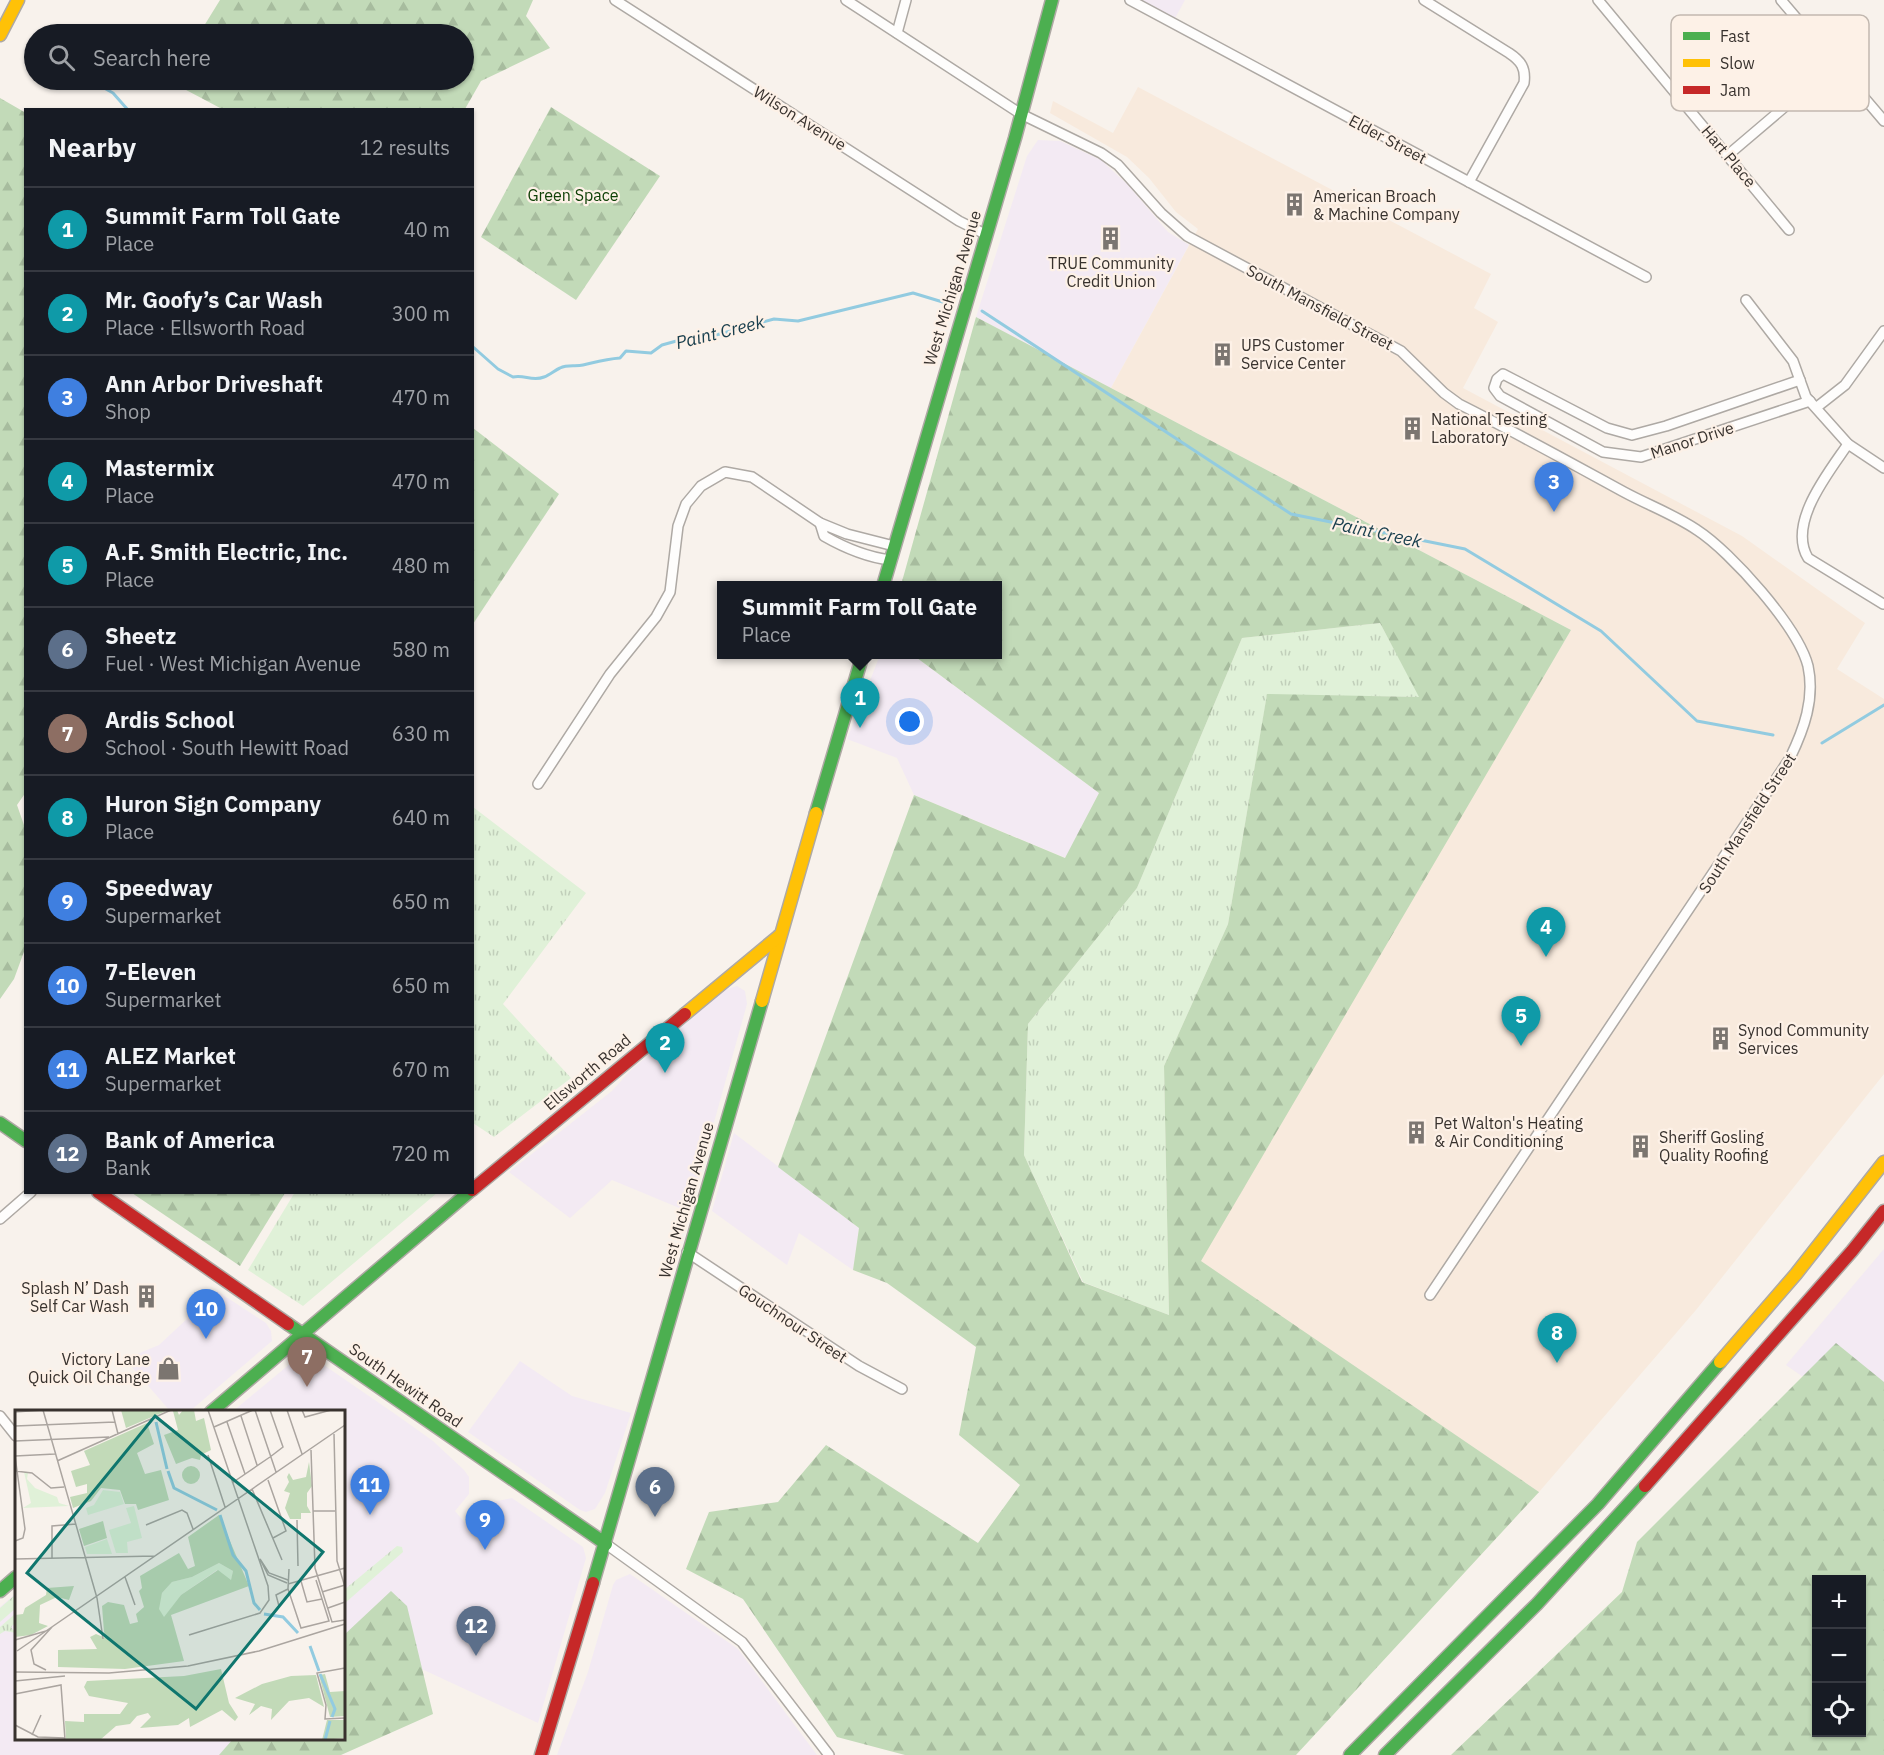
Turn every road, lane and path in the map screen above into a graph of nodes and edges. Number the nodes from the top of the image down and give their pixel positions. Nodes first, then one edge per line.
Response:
1 (18, 0) edge
2 (615, 0) edge
3 (846, 0) edge
4 (906, 0) edge
5 (1052, 0) edge
6 (1130, 0) edge
7 (1424, 0) edge
8 (1598, 0) edge
9 (1781, 0) edge
10 (1794, 15) edge
11 (897, 33) junction
12 (0, 35) edge
13 (1671, 87) edge
14 (1869, 104) edge
15 (1691, 111) edge
16 (1780, 111) edge
17 (1021, 114) junction
18 (1884, 121) edge
19 (1728, 155) junction
20 (1469, 182) junction
21 (1789, 230) dead end
22 (985, 234) junction
23 (1646, 277) dead end
24 (1746, 300) dead end
25 (1884, 331) edge
26 (1800, 380) junction
27 (1814, 404) junction
28 (1848, 444) junction
29 (1884, 468) edge
30 (820, 523) junction
31 (894, 546) junction
32 (890, 560) junction
33 (884, 581) edge
34 (1883, 604) edge
35 (861, 659) edge
36 (538, 784) dead end
37 (779, 936) junction
38 (0, 1124) edge
39 (24, 1140) edge
40 (1884, 1162) edge
41 (474, 1189) edge
42 (29, 1194) edge
43 (101, 1194) edge
44 (467, 1194) edge
45 (1884, 1211) edge
46 (0, 1219) edge
47 (687, 1252) junction
48 (1430, 1295) dead end
49 (302, 1333) junction
50 (902, 1389) dead end
51 (213, 1410) edge
52 (0, 1416) edge
53 (15, 1435) edge
54 (606, 1544) junction
55 (15, 1578) edge
56 (0, 1591) edge
57 (541, 1755) edge
58 (829, 1755) edge
59 (1350, 1755) edge
60 (1385, 1755) edge

1 - 12 main road
2 - 22 street, Wilson Avenue
3 - 11 street, South Mansfield Street
4 - 11 street
5 - 17 main road, West Michigan Avenue
6 - 20 street, Elder Street
7 - 20 street
8 - 13 street, Hart Place
9 - 10 street
11 - 17 street, South Mansfield Street
14 - 18 street
15 - 19 street, Hart Place
16 - 19 street
17 - 22 main road, West Michigan Avenue
17 - 48 street, South Mansfield Street
19 - 21 street, Hart Place
20 - 23 street, Elder Street
22 - 31 main road, West Michigan Avenue
24 - 26 street
25 - 27 street, Manor Drive
26 - 27 street
26 - 27 street, Manor Drive
27 - 28 street
28 - 29 street
28 - 34 street
30 - 31 street
30 - 32 street
30 - 36 street
31 - 32 main road, West Michigan Avenue
32 - 33 main road, West Michigan Avenue
35 - 37 main road, West Michigan Avenue
37 - 41 main road, Ellsworth Road
37 - 47 main road, West Michigan Avenue
38 - 39 main road
40 - 59 main road
42 - 46 street
43 - 49 main road, South Hewitt Road
44 - 49 main road, Ellsworth Road
45 - 60 main road
47 - 50 street, Gouchnour Street
47 - 54 main road, West Michigan Avenue
49 - 51 main road, Ellsworth Road
49 - 54 main road, South Hewitt Road
52 - 53 street
54 - 57 main road, West Michigan Avenue
54 - 58 street
55 - 56 main road

